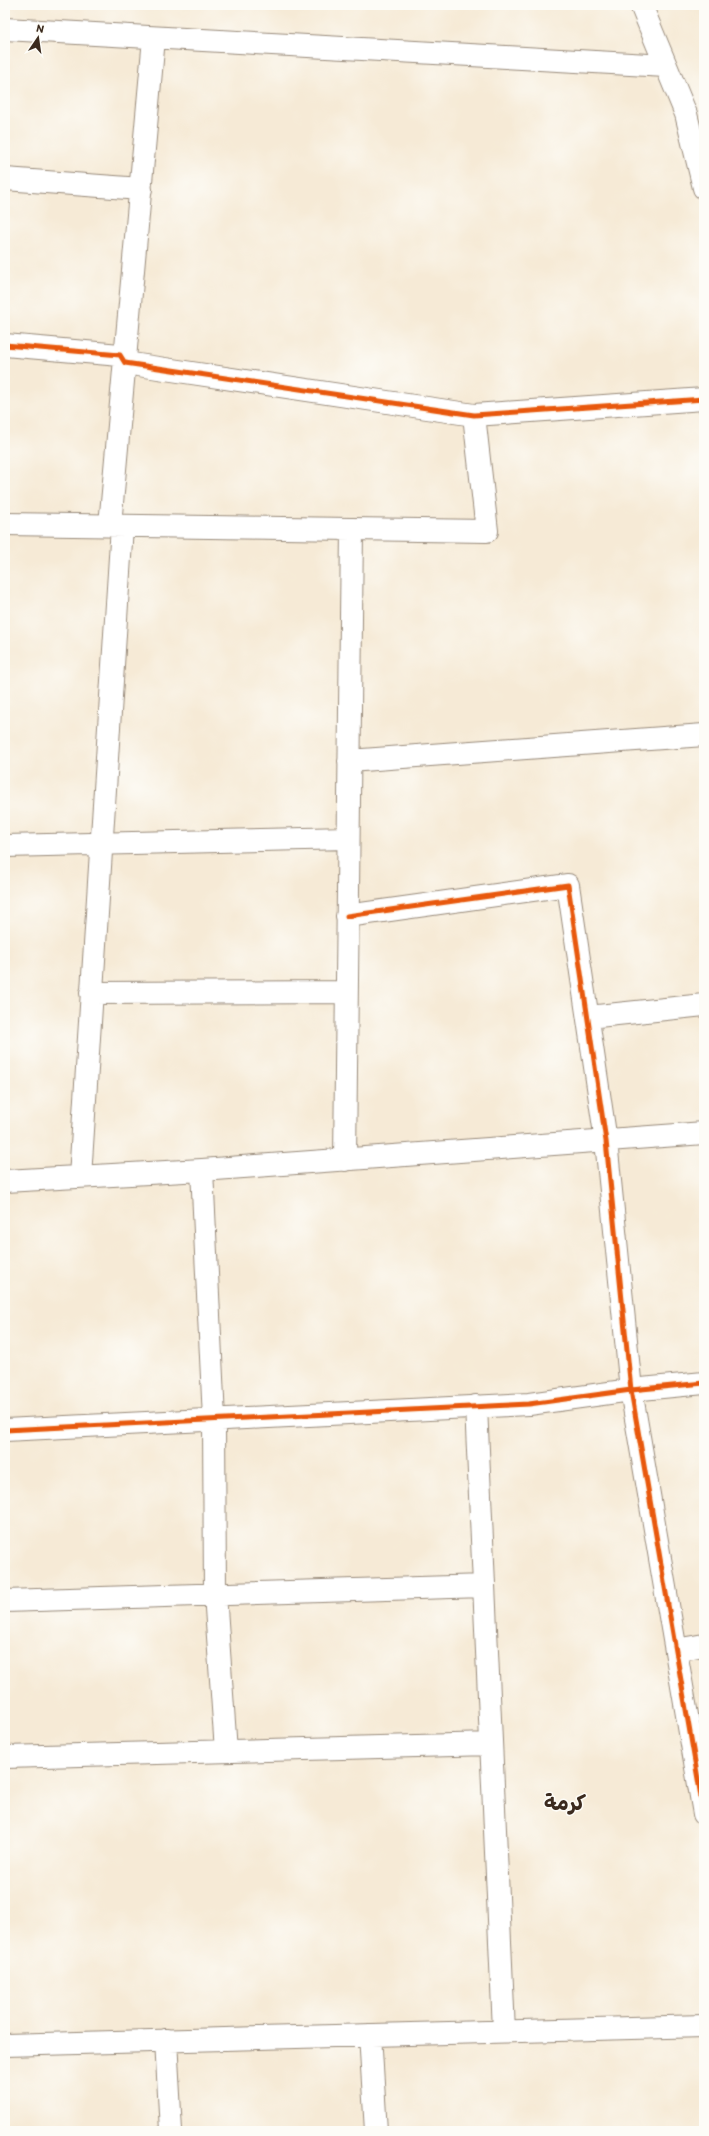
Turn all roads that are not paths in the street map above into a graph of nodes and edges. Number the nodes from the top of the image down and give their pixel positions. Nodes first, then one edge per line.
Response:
1 (641, 5) edge
2 (5, 29) edge
3 (154, 38) junction
4 (666, 66) junction
5 (5, 179) edge
6 (704, 188) edge
7 (141, 189) junction
8 (5, 346) edge
9 (125, 363) junction
10 (704, 399) edge
11 (474, 415) junction
12 (5, 524) edge
13 (116, 526) junction
14 (352, 529) junction
15 (704, 735) edge
16 (349, 761) junction
17 (348, 838) junction
18 (101, 844) junction
19 (5, 846) edge
20 (347, 916) junction
21 (346, 992) junction
22 (91, 993) junction
23 (704, 1005) edge
24 (588, 1017) junction
25 (704, 1133) edge
26 (606, 1140) junction
27 (345, 1160) junction
28 (202, 1170) junction
29 (80, 1177) junction
30 (5, 1181) edge
31 (704, 1384) edge
32 (631, 1390) junction
33 (476, 1406) junction
34 (214, 1419) junction
35 (5, 1430) edge
36 (484, 1586) junction
37 (215, 1594) junction
38 (5, 1601) edge
39 (704, 1645) edge
40 (676, 1650) junction
41 (491, 1744) junction
42 (226, 1751) junction
43 (5, 1757) edge
44 (704, 1814) edge
45 (704, 2026) edge
46 (504, 2031) junction
47 (370, 2035) junction
48 (166, 2040) junction
49 (5, 2045) edge
50 (171, 2131) edge
51 (376, 2131) edge

1 - 4 street
2 - 3 street
3 - 4 street
3 - 7 street
4 - 6 street
5 - 7 street
7 - 9 street
8 - 9 street
9 - 11 street
9 - 13 street
10 - 11 street
11 - 14 street
12 - 13 street
13 - 14 street
13 - 18 street
14 - 16 street
15 - 16 street
16 - 17 street
17 - 18 street
17 - 20 street
18 - 19 street
18 - 22 street
20 - 21 street
20 - 24 street
21 - 22 street
21 - 27 street
22 - 29 street
23 - 24 street
24 - 26 street
25 - 26 street
26 - 27 street
26 - 32 street
27 - 28 street
28 - 29 street
28 - 34 street
29 - 30 street
31 - 32 street
32 - 33 street
32 - 40 street
33 - 34 street
33 - 36 street
34 - 35 street
34 - 37 street
36 - 37 street
36 - 41 street
37 - 38 street
37 - 42 street
39 - 40 street
40 - 44 street
41 - 42 street
41 - 46 street
42 - 43 street
45 - 46 street
46 - 47 street
47 - 48 street
47 - 51 street
48 - 49 street
48 - 50 street

